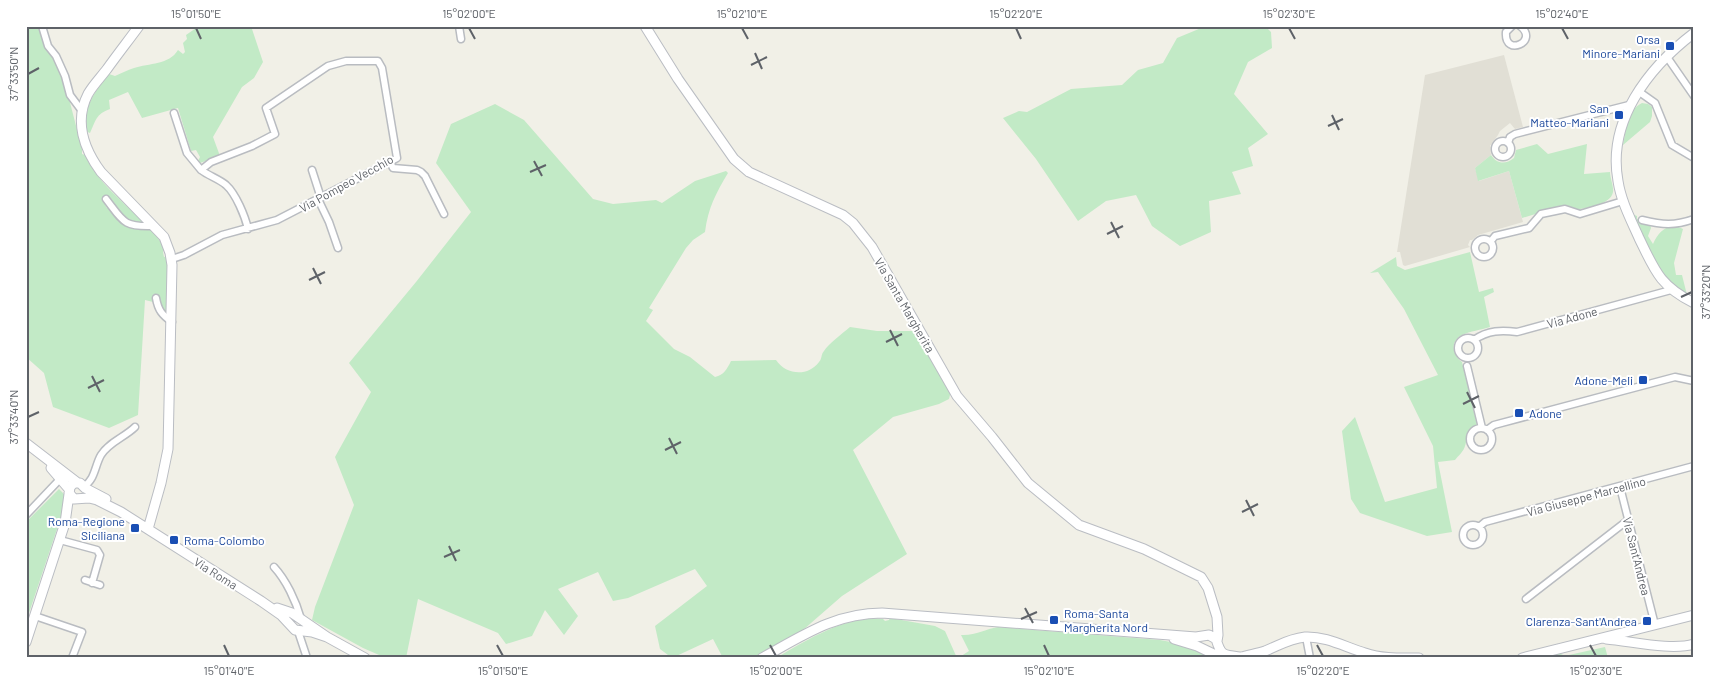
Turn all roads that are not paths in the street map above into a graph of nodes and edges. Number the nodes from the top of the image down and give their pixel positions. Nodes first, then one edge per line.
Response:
1 (42, 26) edge
2 (138, 26) edge
3 (459, 26) edge
4 (645, 26) edge
5 (1512, 26) edge
6 (1522, 27) edge
7 (1694, 33) edge
8 (461, 39) dead end
9 (1667, 57) junction
10 (1638, 91) junction
11 (1694, 96) edge
12 (1629, 105) junction
13 (82, 111) junction
14 (174, 113) dead end
15 (1508, 143) dead end
16 (1694, 158) edge
17 (390, 162) junction
18 (202, 170) junction
19 (312, 170) dead end
20 (320, 198) junction
21 (106, 199) dead end
22 (1623, 201) junction
23 (444, 214) dead end
24 (1694, 218) edge
25 (1642, 220) dead end
26 (152, 226) junction
27 (248, 229) junction
28 (1491, 241) dead end
29 (338, 248) dead end
30 (172, 262) junction
31 (1671, 290) junction
32 (156, 298) dead end
33 (1694, 303) edge
34 (172, 322) junction
35 (1474, 340) dead end
36 (1467, 366) dead end
37 (1694, 382) edge
38 (135, 427) dead end
39 (26, 443) edge
40 (26, 449) edge
41 (1694, 466) edge
42 (61, 478) junction
43 (82, 486) junction
44 (1620, 487) junction
45 (69, 491) junction
46 (81, 499) junction
47 (121, 512) junction
48 (26, 515) edge
49 (1628, 520) junction
50 (65, 522) junction
51 (1479, 527) dead end
52 (148, 529) junction
53 (60, 540) junction
54 (274, 567) dead end
55 (100, 585) dead end
56 (290, 593) junction
57 (1526, 599) dead end
58 (1214, 607) junction
59 (286, 614) junction
60 (1694, 615) edge
61 (35, 616) junction
62 (1654, 625) junction
63 (300, 626) junction
64 (1630, 630) junction
65 (1154, 634) junction
66 (1206, 636) junction
67 (1306, 637) junction
68 (1601, 638) junction
69 (27, 639) edge
70 (1633, 642) junction
71 (1217, 643) junction
72 (1694, 644) edge
73 (1207, 650) junction
74 (1240, 657) edge
75 (72, 658) edge
76 (307, 658) edge
77 (365, 658) edge
78 (762, 658) edge
79 (1220, 658) edge
80 (1310, 658) edge
81 (1419, 658) edge
82 (1522, 658) edge

1 - 13 street
2 - 13 street
3 - 8 street
4 - 58 street, Via Santa Margherita
5 - 6 street
7 - 9 street
9 - 10 street
9 - 11 street
10 - 12 street
10 - 16 street
12 - 15 street
12 - 22 street
13 - 26 street
14 - 18 street
17 - 18 street, Via Pompeo Vecchio
17 - 20 street, Via Pompeo Vecchio
17 - 23 street
18 - 27 street
19 - 20 street
20 - 27 street, Via Pompeo Vecchio
20 - 29 street
21 - 26 street
22 - 28 street
22 - 31 street
24 - 25 street
26 - 30 street
27 - 30 street, Via Pompeo Vecchio
30 - 34 street
31 - 33 street
31 - 35 street, Via Adone
32 - 34 street
34 - 52 street
36 - 37 street
38 - 43 street
39 - 43 street
40 - 42 street
41 - 44 street, Via Giuseppe Marcellino
42 - 45 street
42 - 48 street
43 - 45 street
43 - 46 street
43 - 47 street
44 - 49 street, Via Sant'Andrea
44 - 51 street, Via Giuseppe Marcellino
45 - 46 street
45 - 50 street
46 - 47 street
46 - 50 street
47 - 52 street, Via Roma
49 - 57 street
49 - 62 street, Via Sant'Andrea
50 - 53 street
52 - 59 street, Via Roma
53 - 55 street
53 - 61 street
54 - 56 street
56 - 59 street
56 - 63 street
58 - 66 street
58 - 71 street, Via Santa Margherita
59 - 63 street, Via Roma
60 - 62 street
61 - 69 street
61 - 75 street
62 - 64 street
63 - 76 street
63 - 77 street, Via Roma
64 - 68 street
64 - 70 street
65 - 66 street
65 - 73 street
65 - 78 street
66 - 71 street
66 - 73 street
67 - 74 street
67 - 80 street
67 - 81 street
68 - 70 street
68 - 82 street
70 - 72 street
71 - 73 street
71 - 74 street
73 - 79 street

